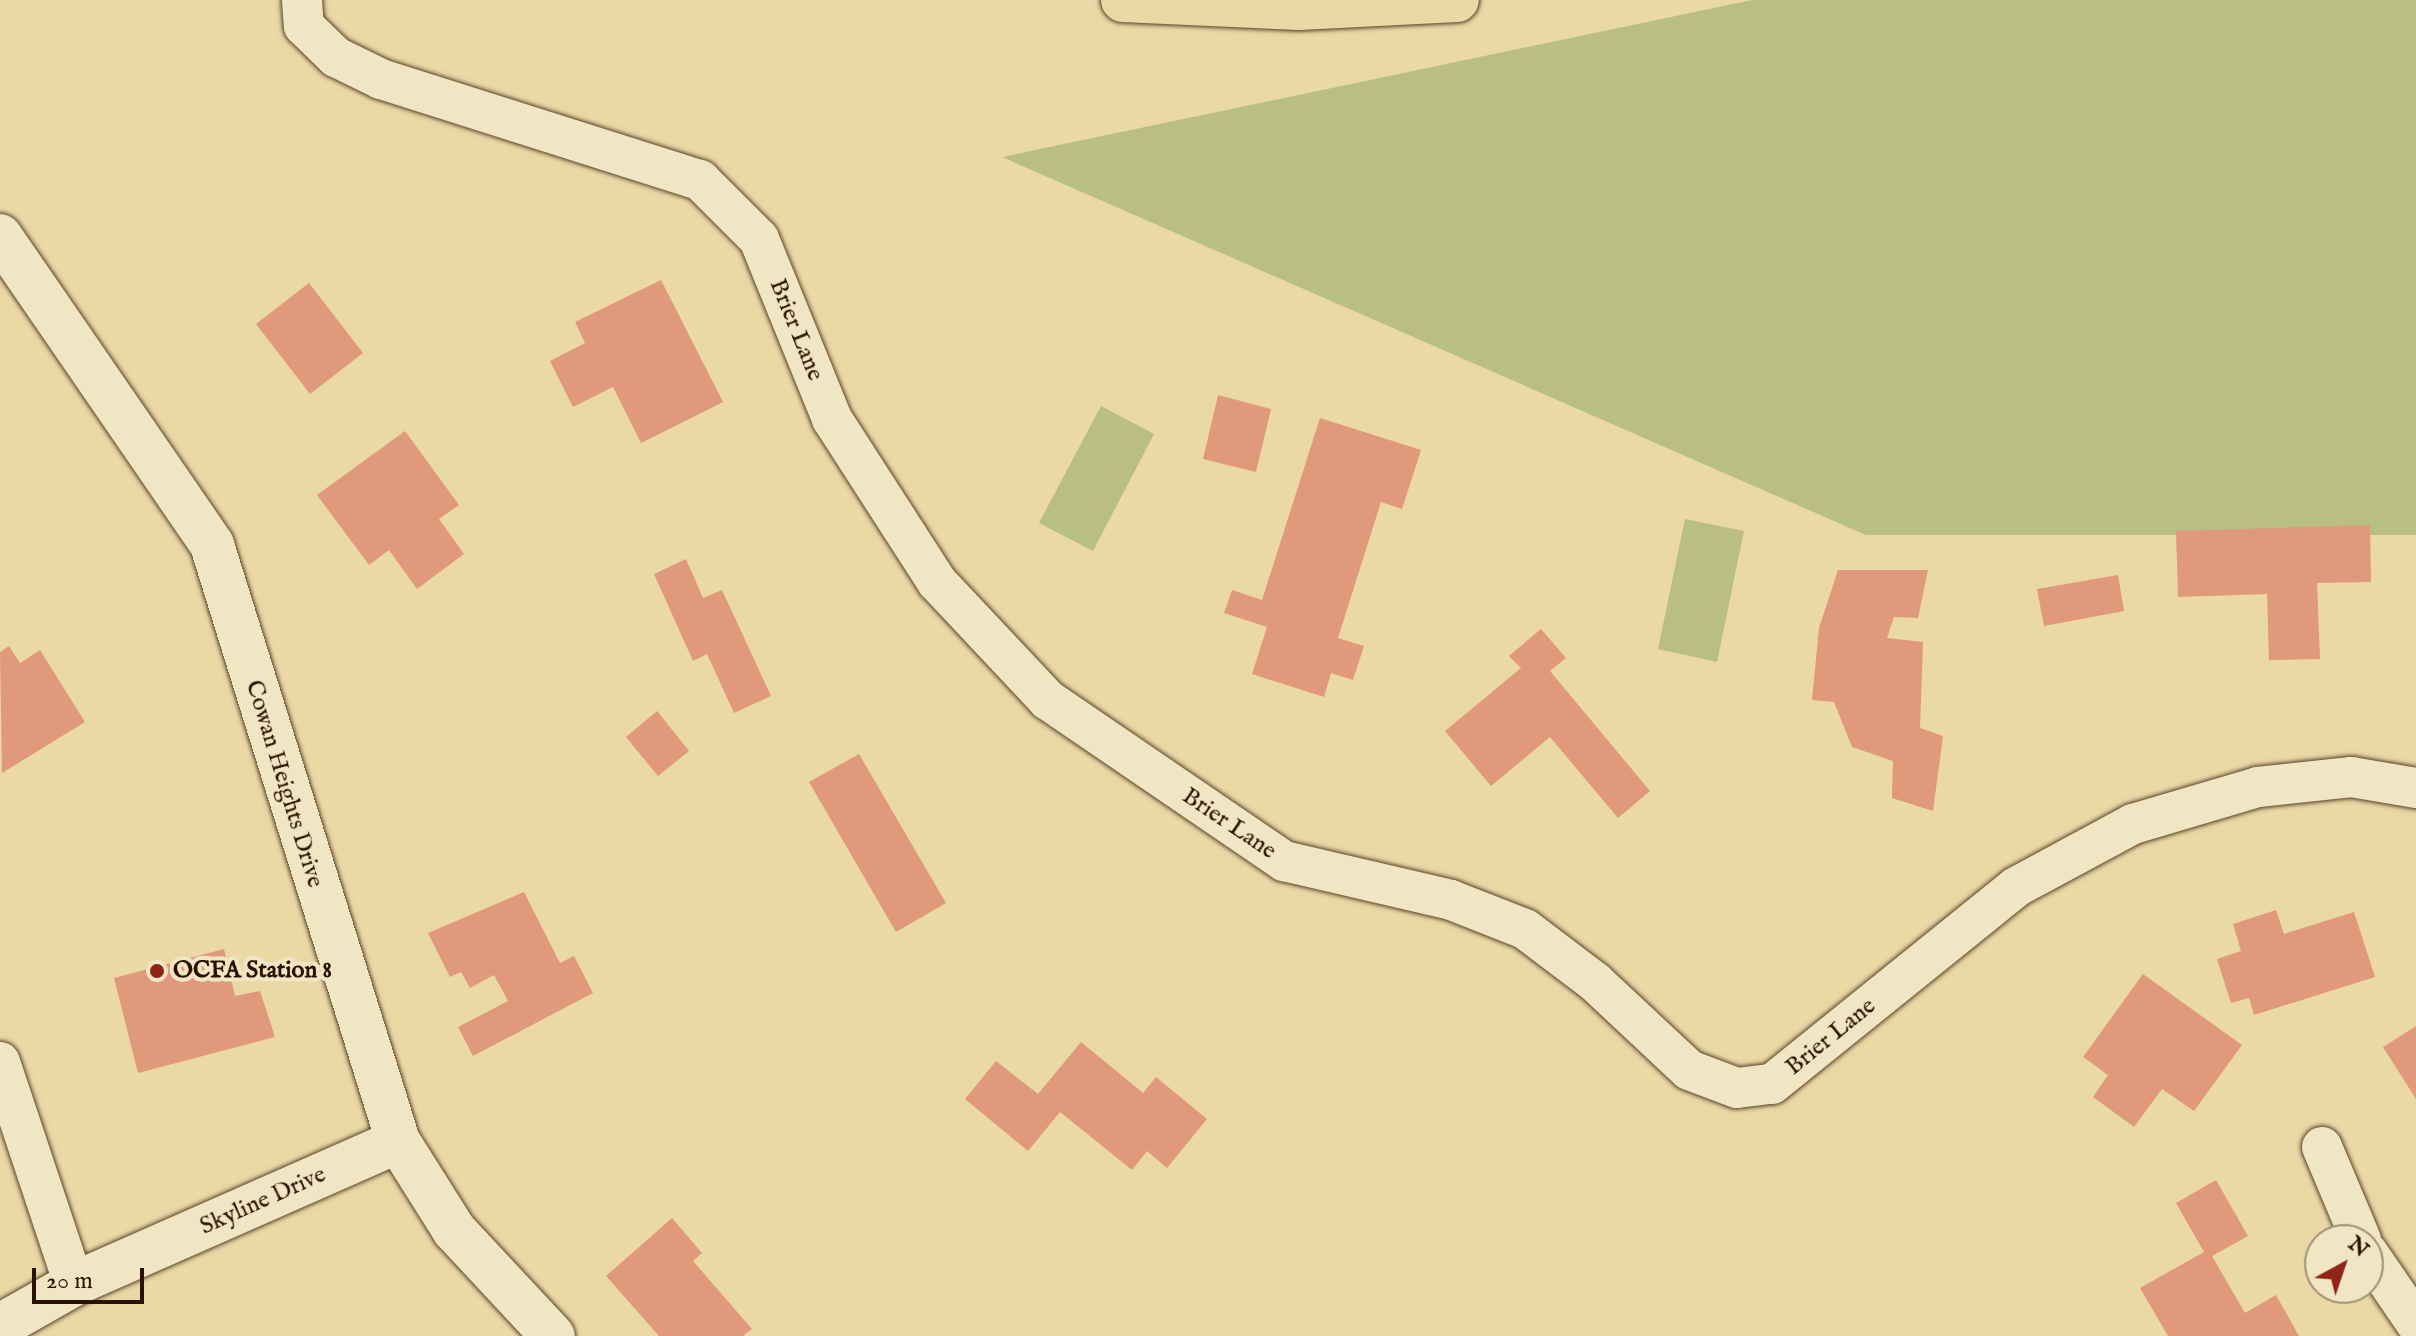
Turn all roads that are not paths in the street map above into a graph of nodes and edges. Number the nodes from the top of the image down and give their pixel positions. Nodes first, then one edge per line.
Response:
1 (302, 0) edge
2 (1123, 0) edge
3 (1457, 0) edge
4 (0, 236) edge
5 (2416, 788) edge
6 (0, 1062) edge
7 (398, 1141) junction
8 (2322, 1147) dead end
9 (2354, 1224) edge
10 (2384, 1276) edge
11 (74, 1284) junction
12 (2416, 1323) edge
13 (0, 1326) edge
14 (553, 1336) edge

1 - 5 street, Brier Lane
2 - 3 main road
4 - 7 street, Cowan Heights Drive
6 - 11 street
7 - 11 street, Skyline Drive
7 - 14 street, Cowan Heights Drive
8 - 9 street
10 - 12 street
11 - 13 street, Skyline Drive

